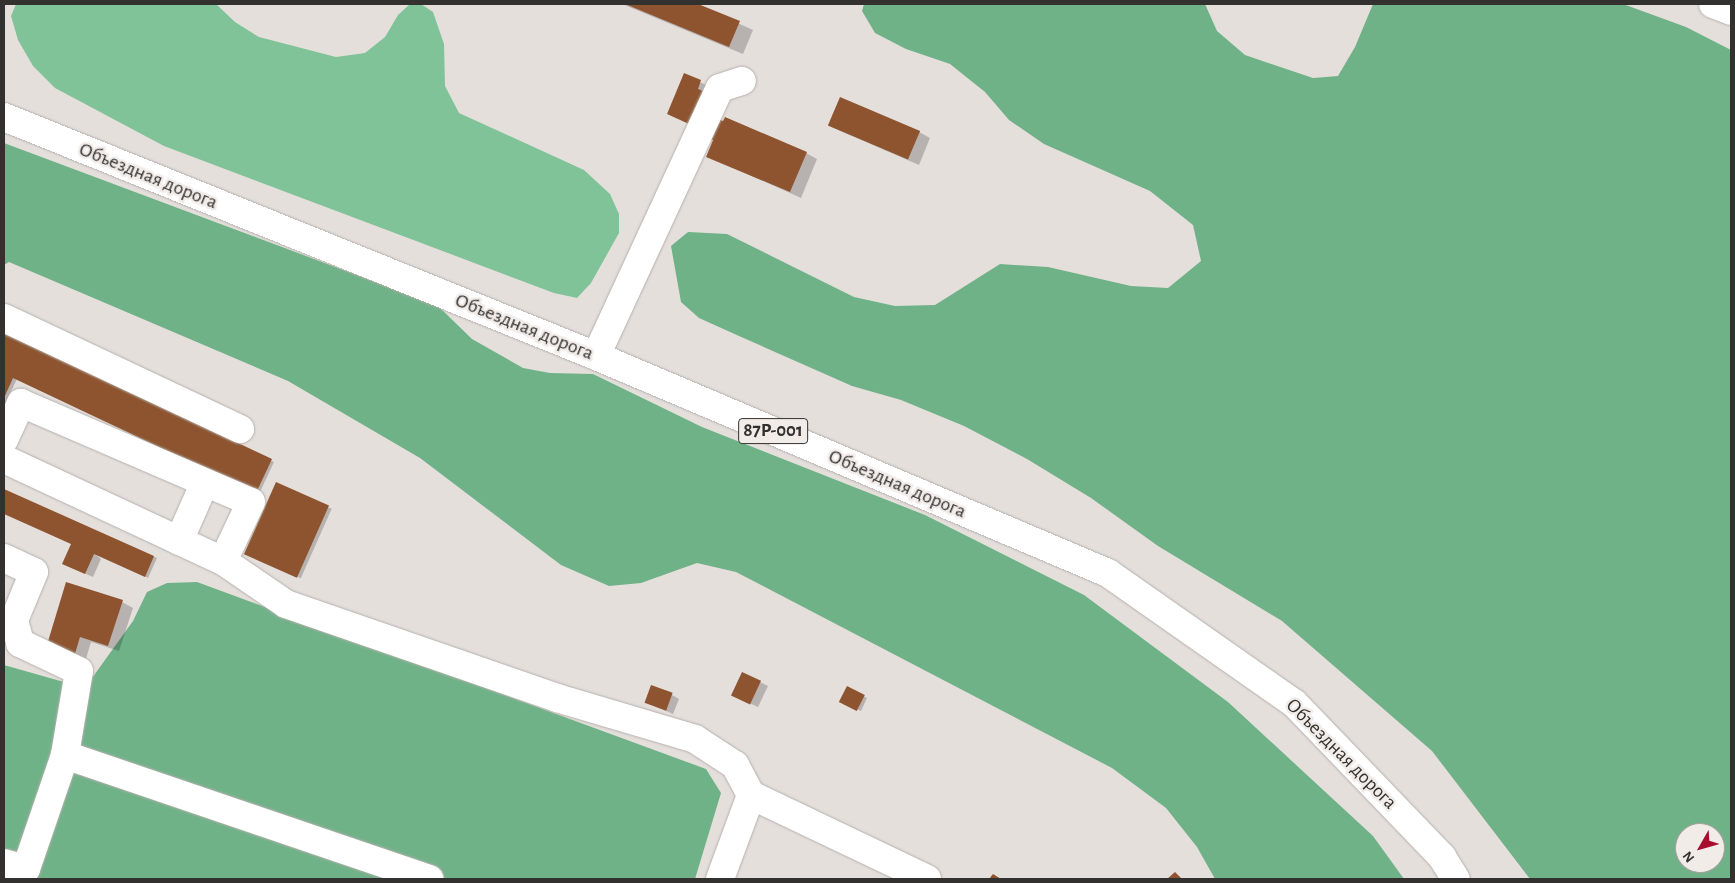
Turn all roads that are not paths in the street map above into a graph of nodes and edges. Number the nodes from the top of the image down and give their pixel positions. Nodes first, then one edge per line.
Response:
1 (1713, 4) edge
2 (1731, 11) edge
3 (742, 81) dead end
4 (4, 117) edge
5 (4, 318) edge
6 (596, 356) junction
7 (240, 428) dead end
8 (4, 440) edge
9 (4, 459) edge
10 (205, 482) junction
11 (179, 541) junction
12 (4, 558) edge
13 (222, 561) junction
14 (9, 618) edge
15 (64, 755) junction
16 (750, 795) junction
17 (24, 868) edge
18 (430, 879) edge
19 (720, 879) edge
20 (927, 879) edge
21 (1456, 879) edge

1 - 2 main road
3 - 6 main road
4 - 6 main road, Объездная дорога / 87Р-001
5 - 7 main road
6 - 21 main road, Объездная дорога / 87Р-001
8 - 10 main road
9 - 11 main road
10 - 11 main road
10 - 13 main road
11 - 13 main road
12 - 14 main road
13 - 16 main road
14 - 15 main road
15 - 17 main road
15 - 18 main road
16 - 19 main road
16 - 20 main road

